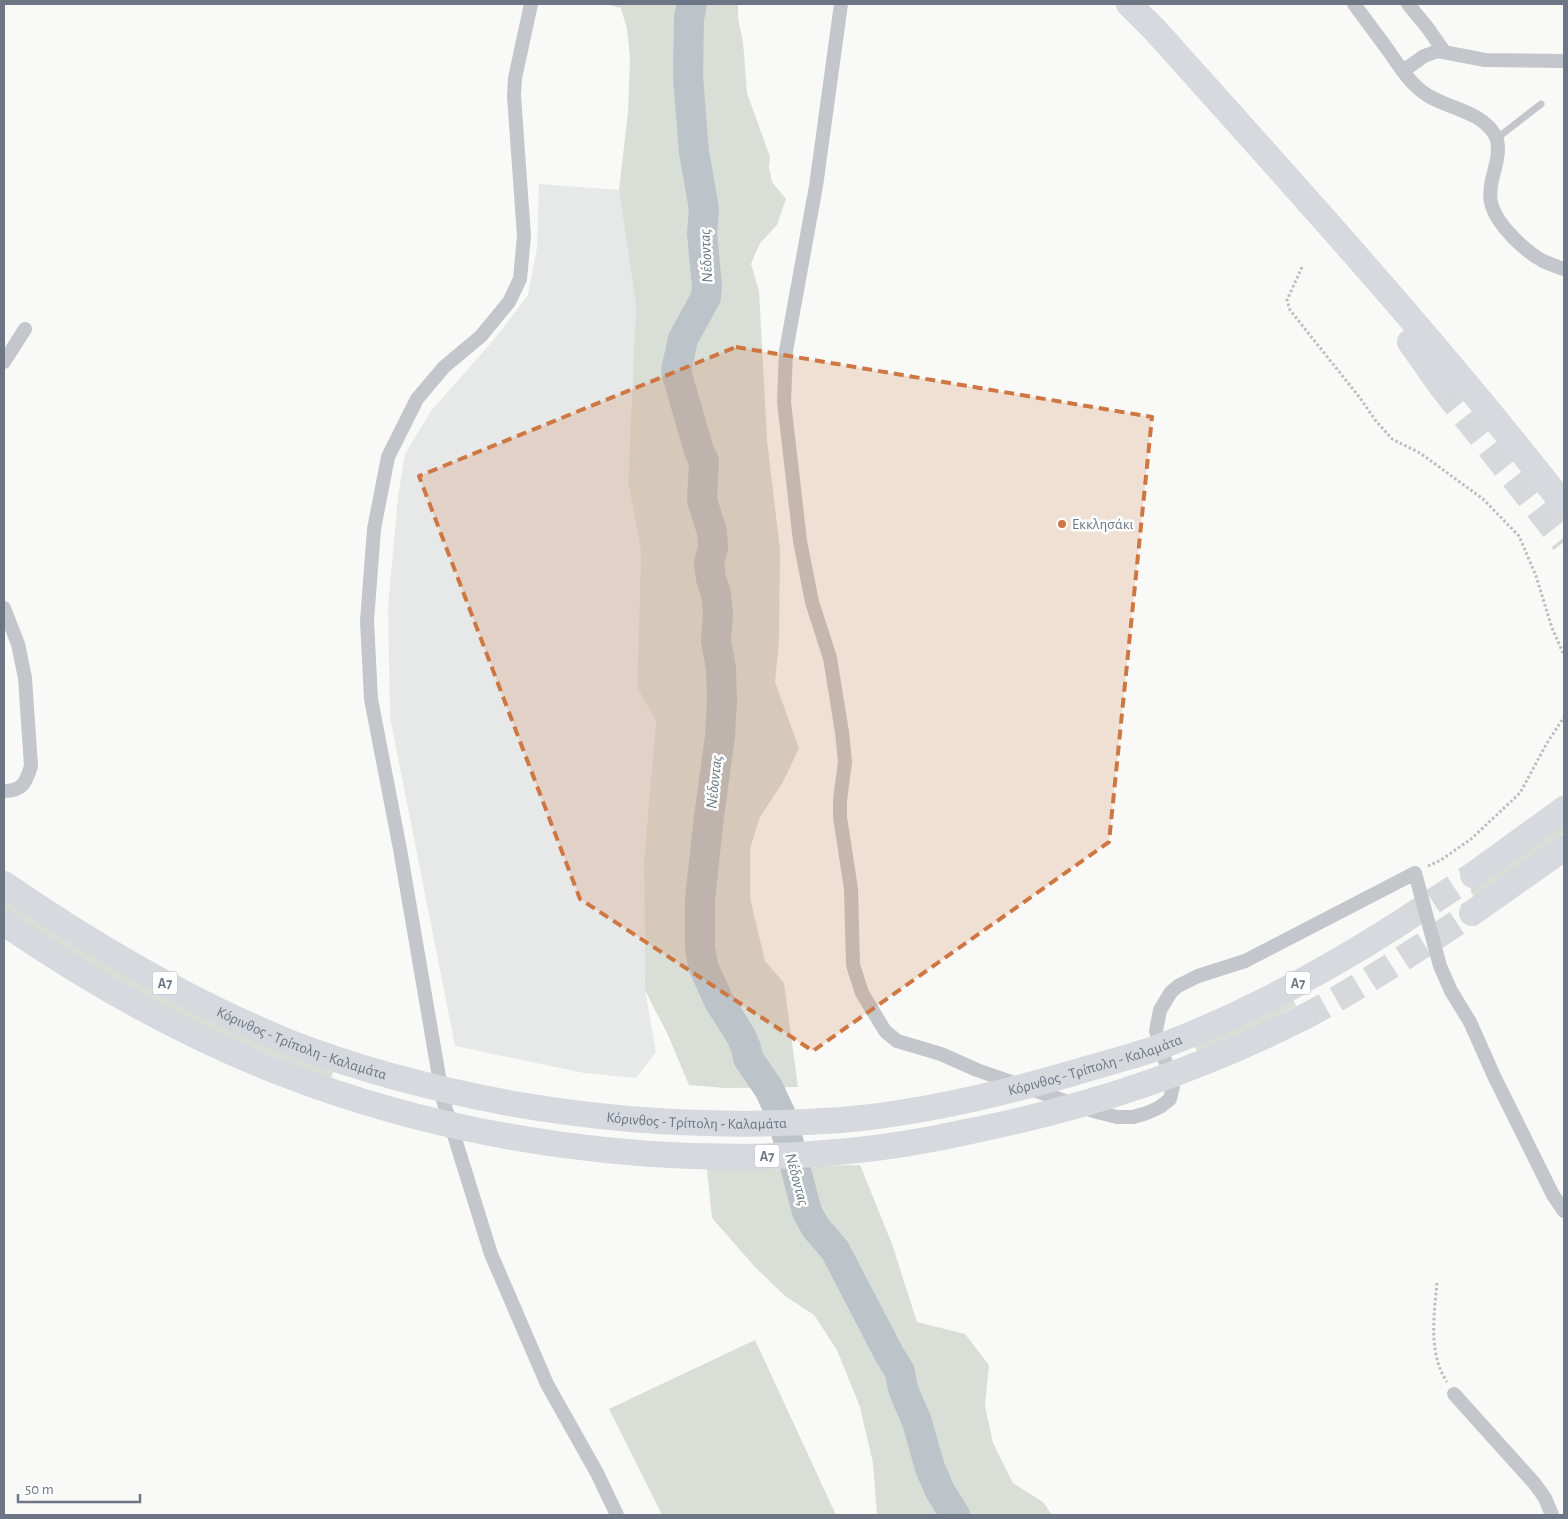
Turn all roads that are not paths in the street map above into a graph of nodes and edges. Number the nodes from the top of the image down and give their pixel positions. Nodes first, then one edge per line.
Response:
1 (531, 4) edge
2 (842, 4) edge
3 (1129, 4) edge
4 (1354, 4) edge
5 (1408, 4) edge
6 (1443, 50) junction
7 (1564, 61) edge
8 (1403, 71) junction
9 (1541, 104) dead end
10 (1496, 139) junction
11 (1320, 215) junction
12 (1564, 270) edge
13 (25, 329) dead end
14 (4, 362) edge
15 (1441, 386) tunnel mouth
16 (1564, 505) edge
17 (4, 608) edge
18 (4, 791) edge
19 (1563, 810) edge
20 (1564, 848) edge
21 (1473, 875) tunnel mouth
22 (4, 884) edge
23 (1472, 914) tunnel mouth
24 (4, 923) edge
25 (1400, 923) tunnel mouth
26 (1302, 1018) tunnel mouth
27 (1564, 1211) edge
28 (1454, 1394) road end
29 (617, 1515) edge
30 (1552, 1515) edge

1 - 29 street
2 - 27 street
3 - 11 highway
4 - 8 street
5 - 6 street
6 - 7 street
6 - 8 street
8 - 10 street
9 - 10 lane
10 - 12 street
11 - 15 highway
11 - 16 highway
13 - 14 street
17 - 18 street
19 - 21 highway
20 - 23 highway
22 - 25 highway, Κόρινθος - Τρίπολη - Καλαμάτα / Α7
24 - 26 highway, Α7
28 - 30 street

